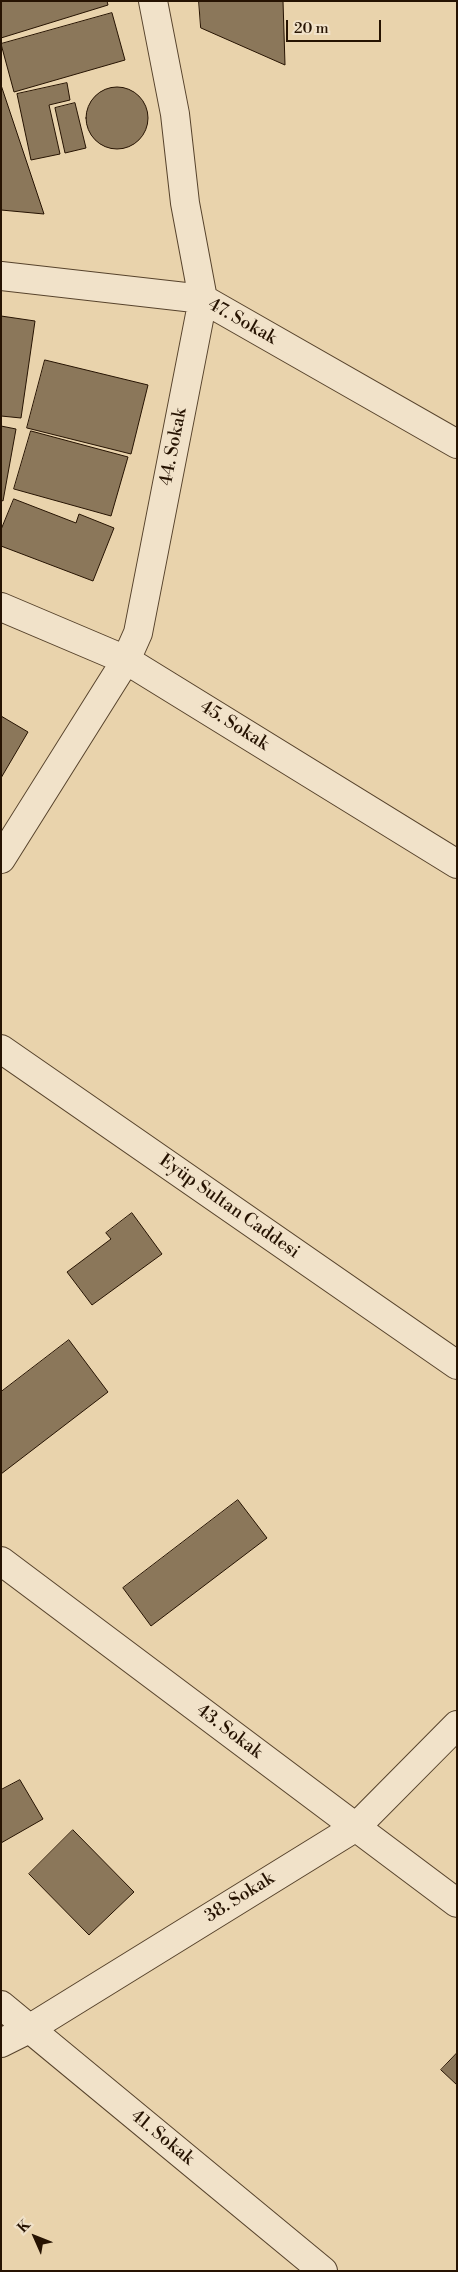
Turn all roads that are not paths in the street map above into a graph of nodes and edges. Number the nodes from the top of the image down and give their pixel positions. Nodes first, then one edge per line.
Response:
1 (153, 1) edge
2 (1, 276) edge
3 (203, 300) junction
4 (457, 444) edge
5 (1, 607) edge
6 (126, 660) junction
7 (1, 859) edge
8 (457, 864) edge
9 (1, 1049) edge
10 (457, 1366) edge
11 (1, 1561) edge
12 (457, 1725) edge
13 (356, 1827) junction
14 (457, 1903) edge
15 (1, 2005) edge
16 (29, 2029) junction
17 (1, 2043) edge
18 (323, 2271) edge

1 - 3 street, 44. Sokak
2 - 3 street, 47. Sokak
3 - 4 street, 47. Sokak
3 - 6 street, 44. Sokak
5 - 6 street, 45. Sokak
6 - 7 street, 44. Sokak
6 - 8 street, 45. Sokak
9 - 10 street, Eyüp Sultan Caddesi
11 - 13 street, 43. Sokak
12 - 13 street, 38. Sokak
13 - 14 street, 43. Sokak
13 - 16 street, 38. Sokak
15 - 16 street, 41. Sokak
16 - 17 street, 38. Sokak
16 - 18 street, 41. Sokak

